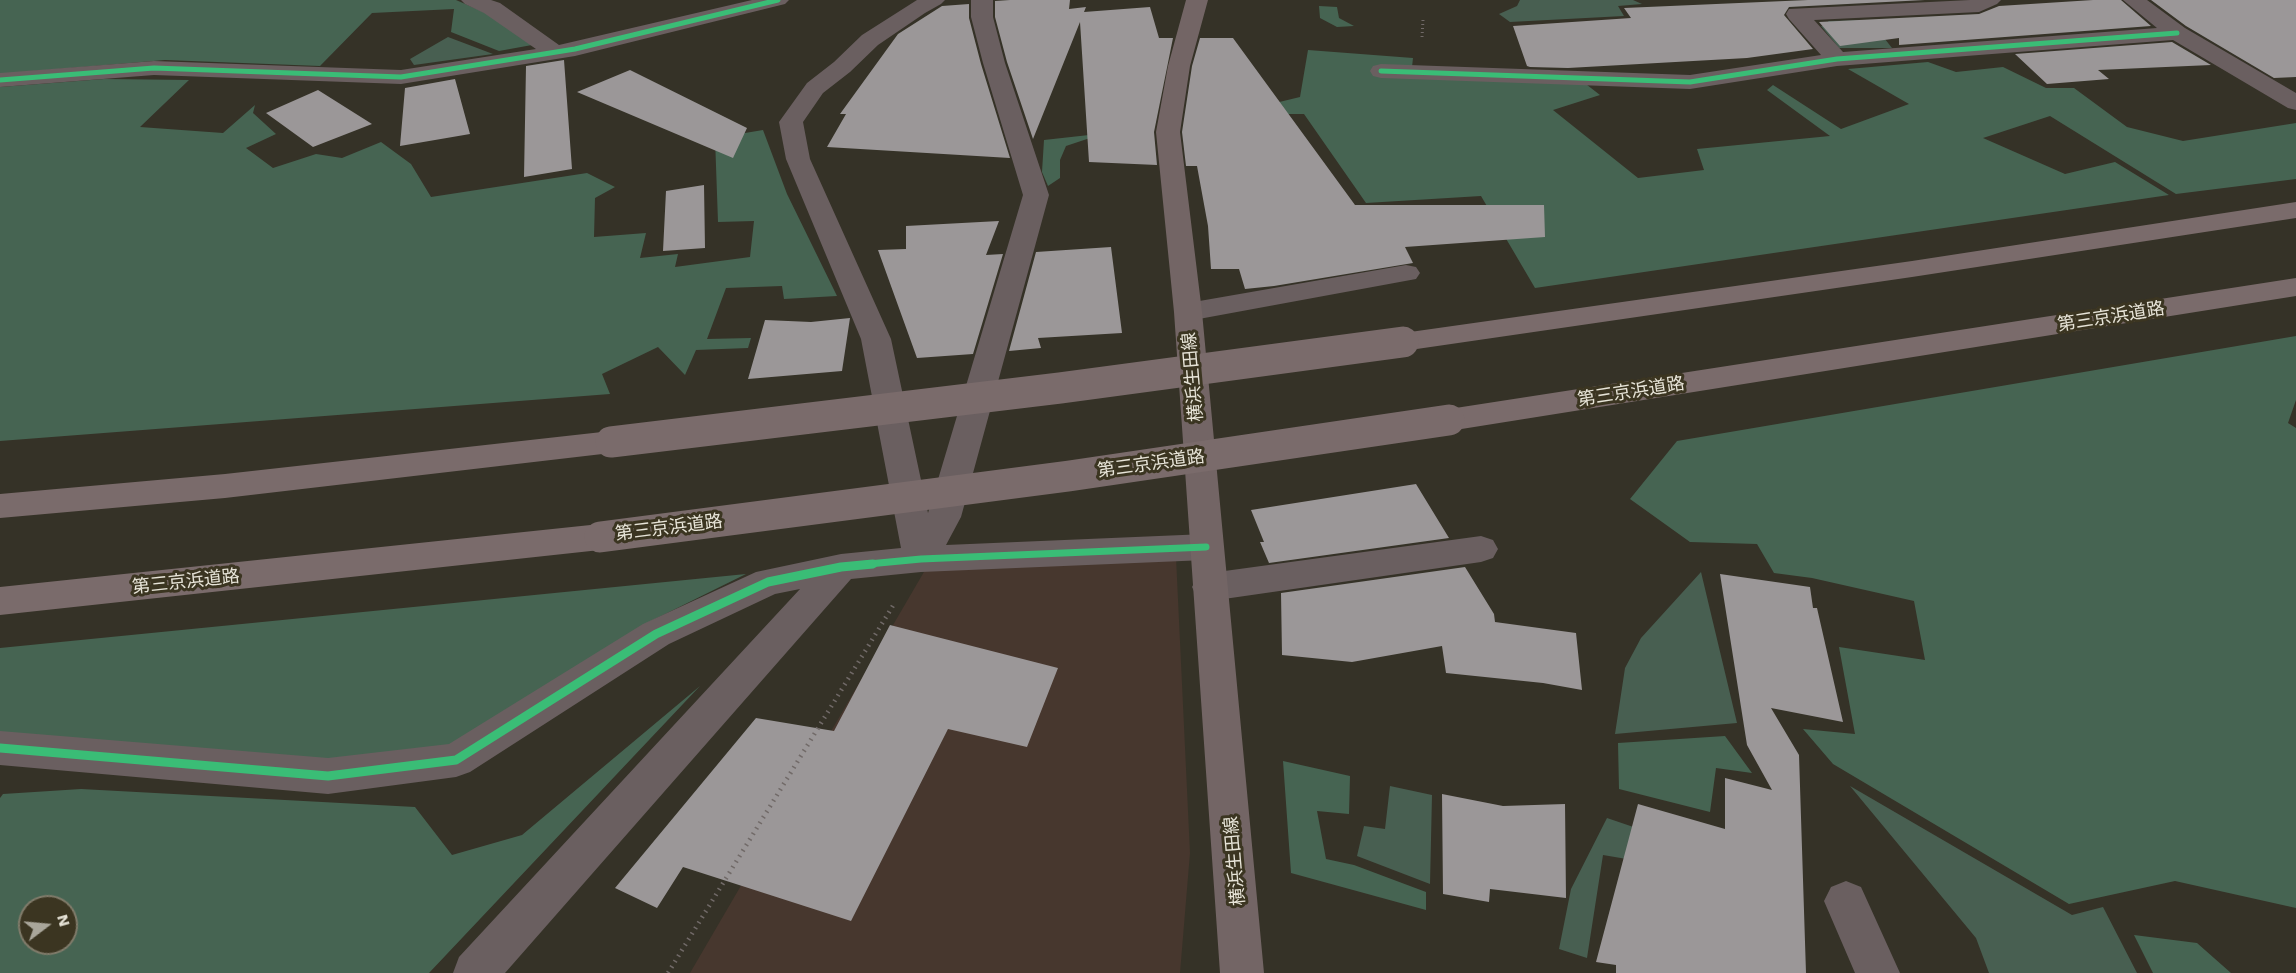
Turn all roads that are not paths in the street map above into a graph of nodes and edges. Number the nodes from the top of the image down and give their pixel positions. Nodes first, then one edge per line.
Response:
1 (472, 0) edge
2 (778, 0) edge
3 (887, 0) edge
4 (981, 0) edge
5 (1197, 0) edge
6 (1990, 0) edge
7 (2133, 0) edge
8 (926, 4) edge
9 (2177, 33) junction
10 (555, 52) junction
11 (1837, 59) junction
12 (1382, 71) dead end
13 (0, 80) edge
14 (2296, 104) edge
15 (2296, 210) edge
16 (1406, 273) dead end
17 (2296, 287) edge
18 (1188, 312) junction
19 (0, 506) edge
20 (1206, 547) junction
21 (1481, 549) dead end
22 (921, 560) junction
23 (841, 567) junction
24 (1210, 587) junction
25 (0, 600) edge
26 (0, 748) edge
27 (1846, 901) dead end
28 (475, 973) edge
29 (1242, 973) edge
30 (1878, 973) edge

1 - 10 street
2 - 10 street
3 - 8 street
4 - 22 street
5 - 18 main road, 横浜生田線
6 - 11 street
7 - 9 street
8 - 22 street
9 - 11 street
9 - 14 street
10 - 13 street
11 - 12 street
15 - 19 highway, bridge
16 - 18 street
17 - 25 highway, 第三京浜道路, bridge
18 - 20 main road, 横浜生田線
20 - 22 street
20 - 24 main road, 横浜生田線
21 - 24 street
22 - 23 street
23 - 26 street
23 - 28 street
24 - 29 main road, 横浜生田線
27 - 30 street

